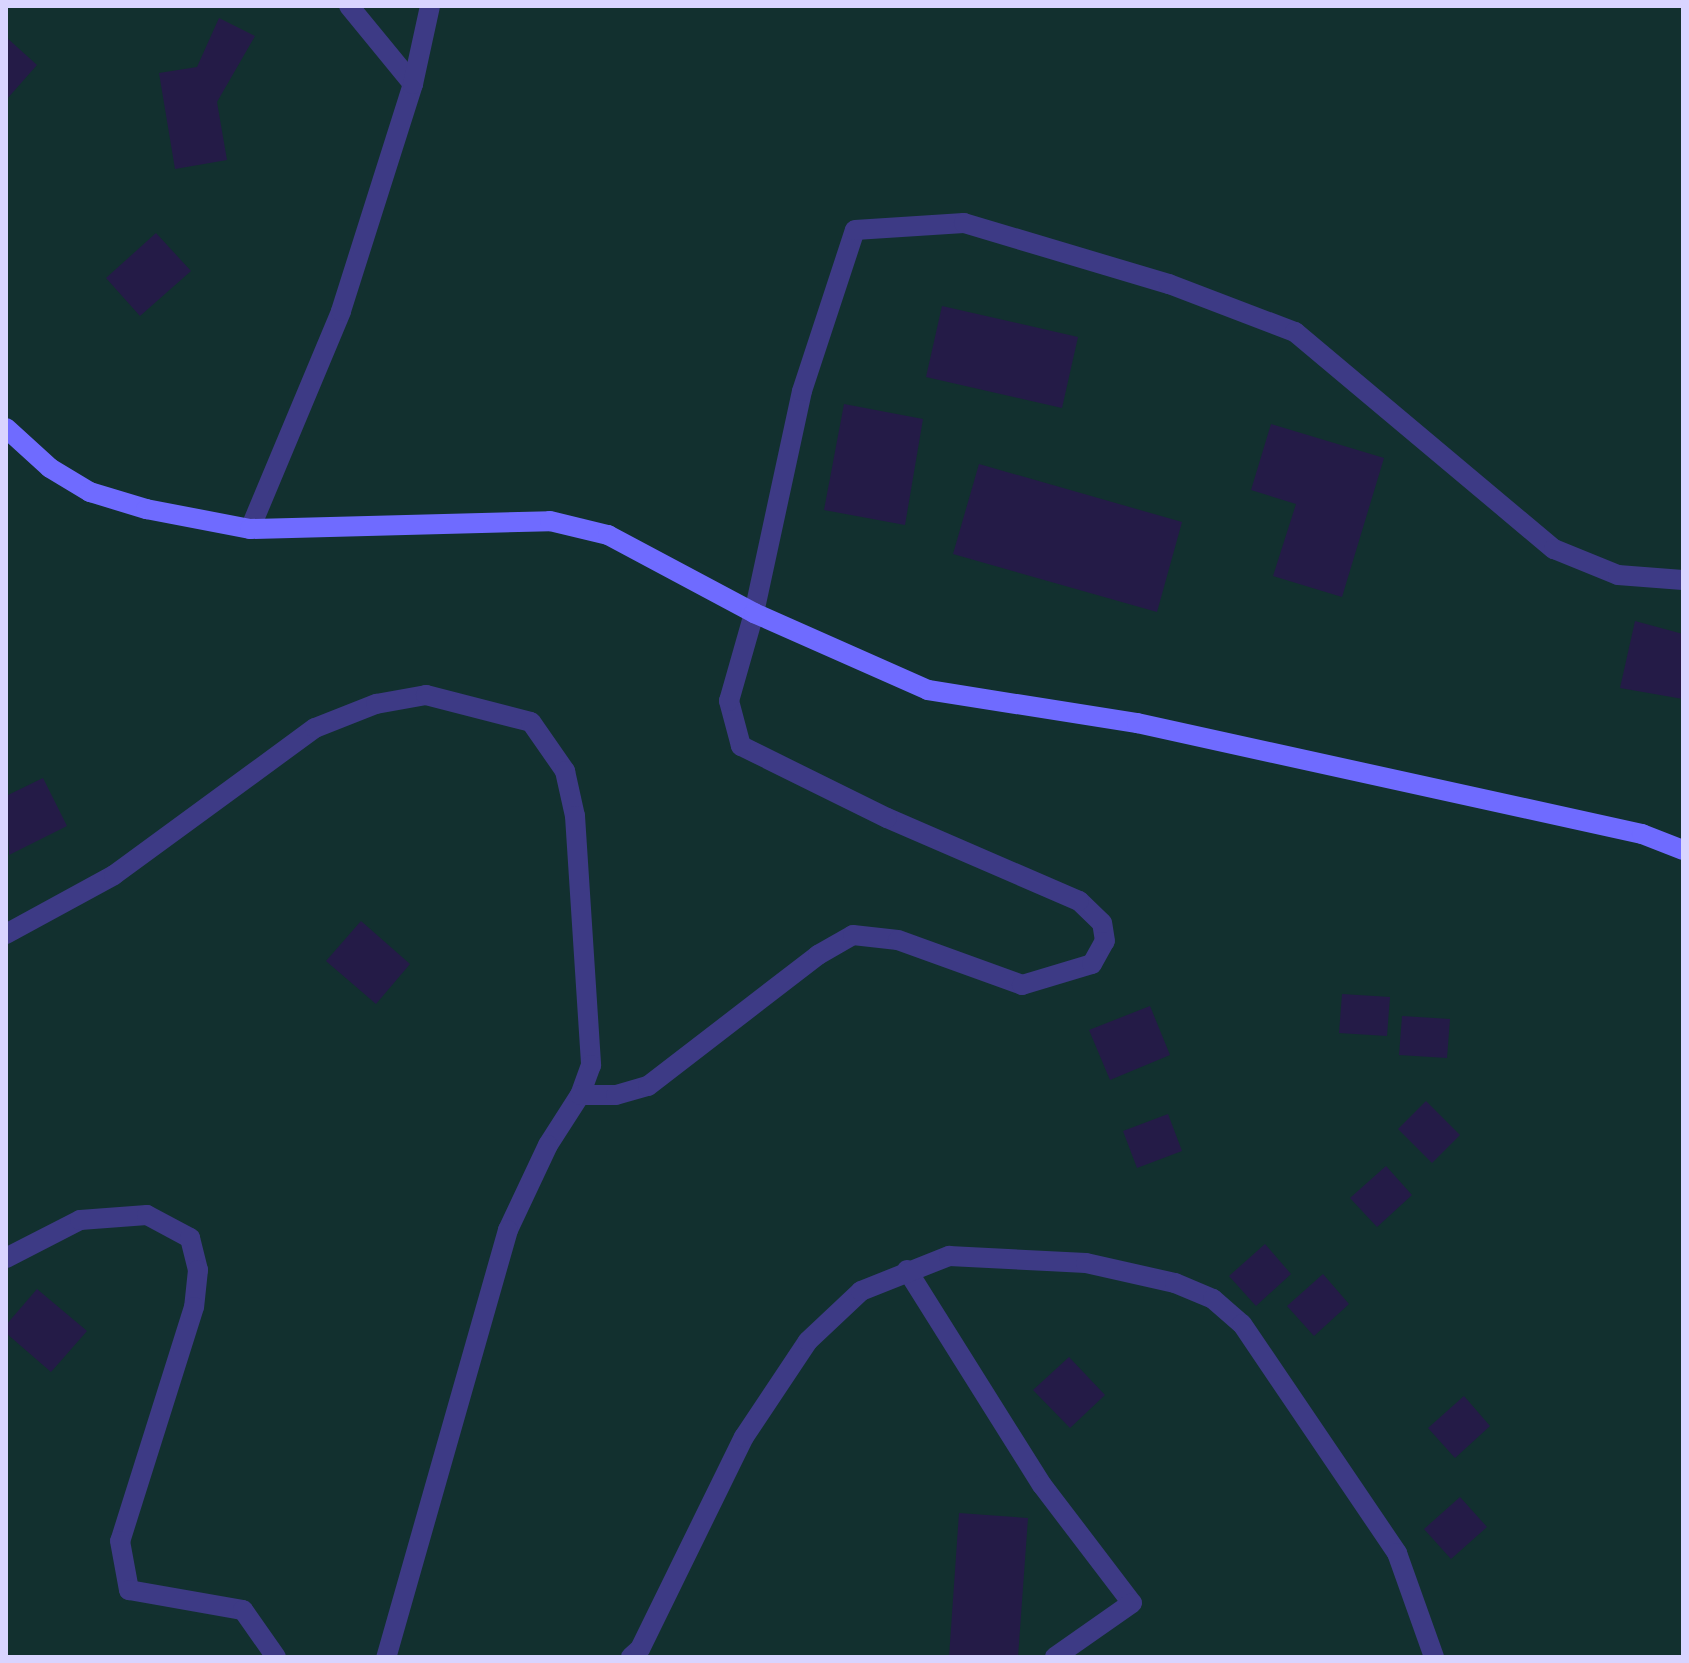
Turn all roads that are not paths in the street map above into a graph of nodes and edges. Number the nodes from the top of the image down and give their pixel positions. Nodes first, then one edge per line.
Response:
1 (349, 6) edge
2 (430, 6) edge
3 (413, 84) junction
4 (6, 428) edge
5 (250, 529) junction
6 (1683, 580) edge
7 (754, 613) junction
8 (1683, 850) edge
9 (6, 934) edge
10 (580, 1095) junction
11 (6, 1258) edge
12 (907, 1270) junction
13 (276, 1657) edge
14 (386, 1657) edge
15 (631, 1657) edge
16 (1055, 1657) edge
17 (1434, 1657) edge

1 - 3 street
2 - 3 street
3 - 5 street
4 - 5 street
5 - 7 street
6 - 7 street
7 - 8 street
7 - 10 street
9 - 10 street
10 - 14 street
11 - 13 street
12 - 15 street
12 - 16 street
12 - 17 street

